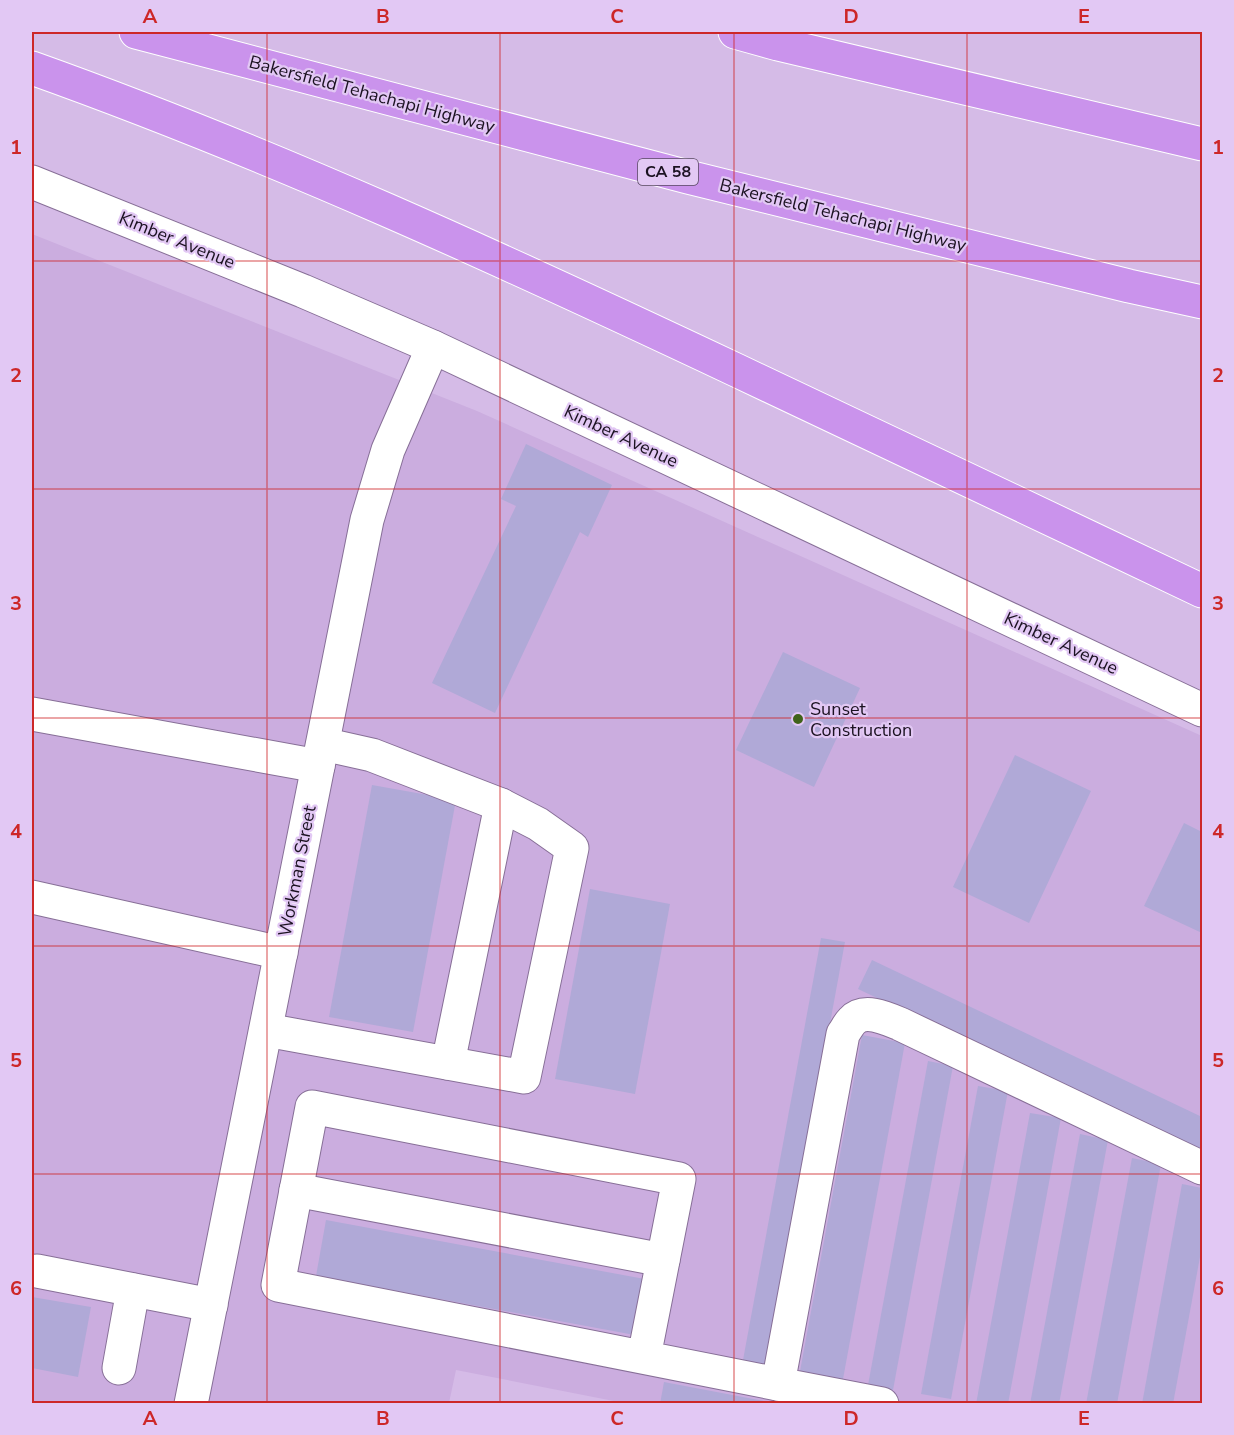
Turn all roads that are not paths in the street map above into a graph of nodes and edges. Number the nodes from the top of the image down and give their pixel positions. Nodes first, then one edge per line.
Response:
1 (136, 32) edge
2 (735, 32) edge
3 (32, 68) edge
4 (1203, 144) edge
5 (32, 182) edge
6 (1203, 302) edge
7 (433, 348) junction
8 (1203, 591) edge
9 (1203, 710) edge
10 (32, 714) edge
11 (320, 755) junction
12 (501, 805) junction
13 (32, 897) edge
14 (281, 953) junction
15 (266, 1030) junction
16 (448, 1063) junction
17 (1203, 1168) edge
18 (296, 1190) junction
19 (663, 1260) junction
20 (37, 1271) dead end
21 (133, 1290) junction
22 (211, 1305) junction
23 (644, 1357) junction
24 (118, 1368) dead end
25 (778, 1384) junction
26 (191, 1404) edge
27 (882, 1404) edge

1 - 6 highway, Bakersfield Tehachapi Highway / CA 58
2 - 4 highway
3 - 8 highway
5 - 7 street, Kimber Avenue
7 - 9 street, Kimber Avenue
7 - 11 street, Workman Street
10 - 11 street
11 - 12 street
11 - 14 street, Workman Street
12 - 16 street
12 - 16 street
13 - 14 street
14 - 15 street, Workman Street
15 - 16 street
15 - 22 street, Workman Street
17 - 25 street
18 - 19 street
18 - 19 street
18 - 23 street
19 - 23 street
20 - 21 street
21 - 22 street
21 - 24 street
22 - 26 street, Workman Street
23 - 25 street
25 - 27 street

